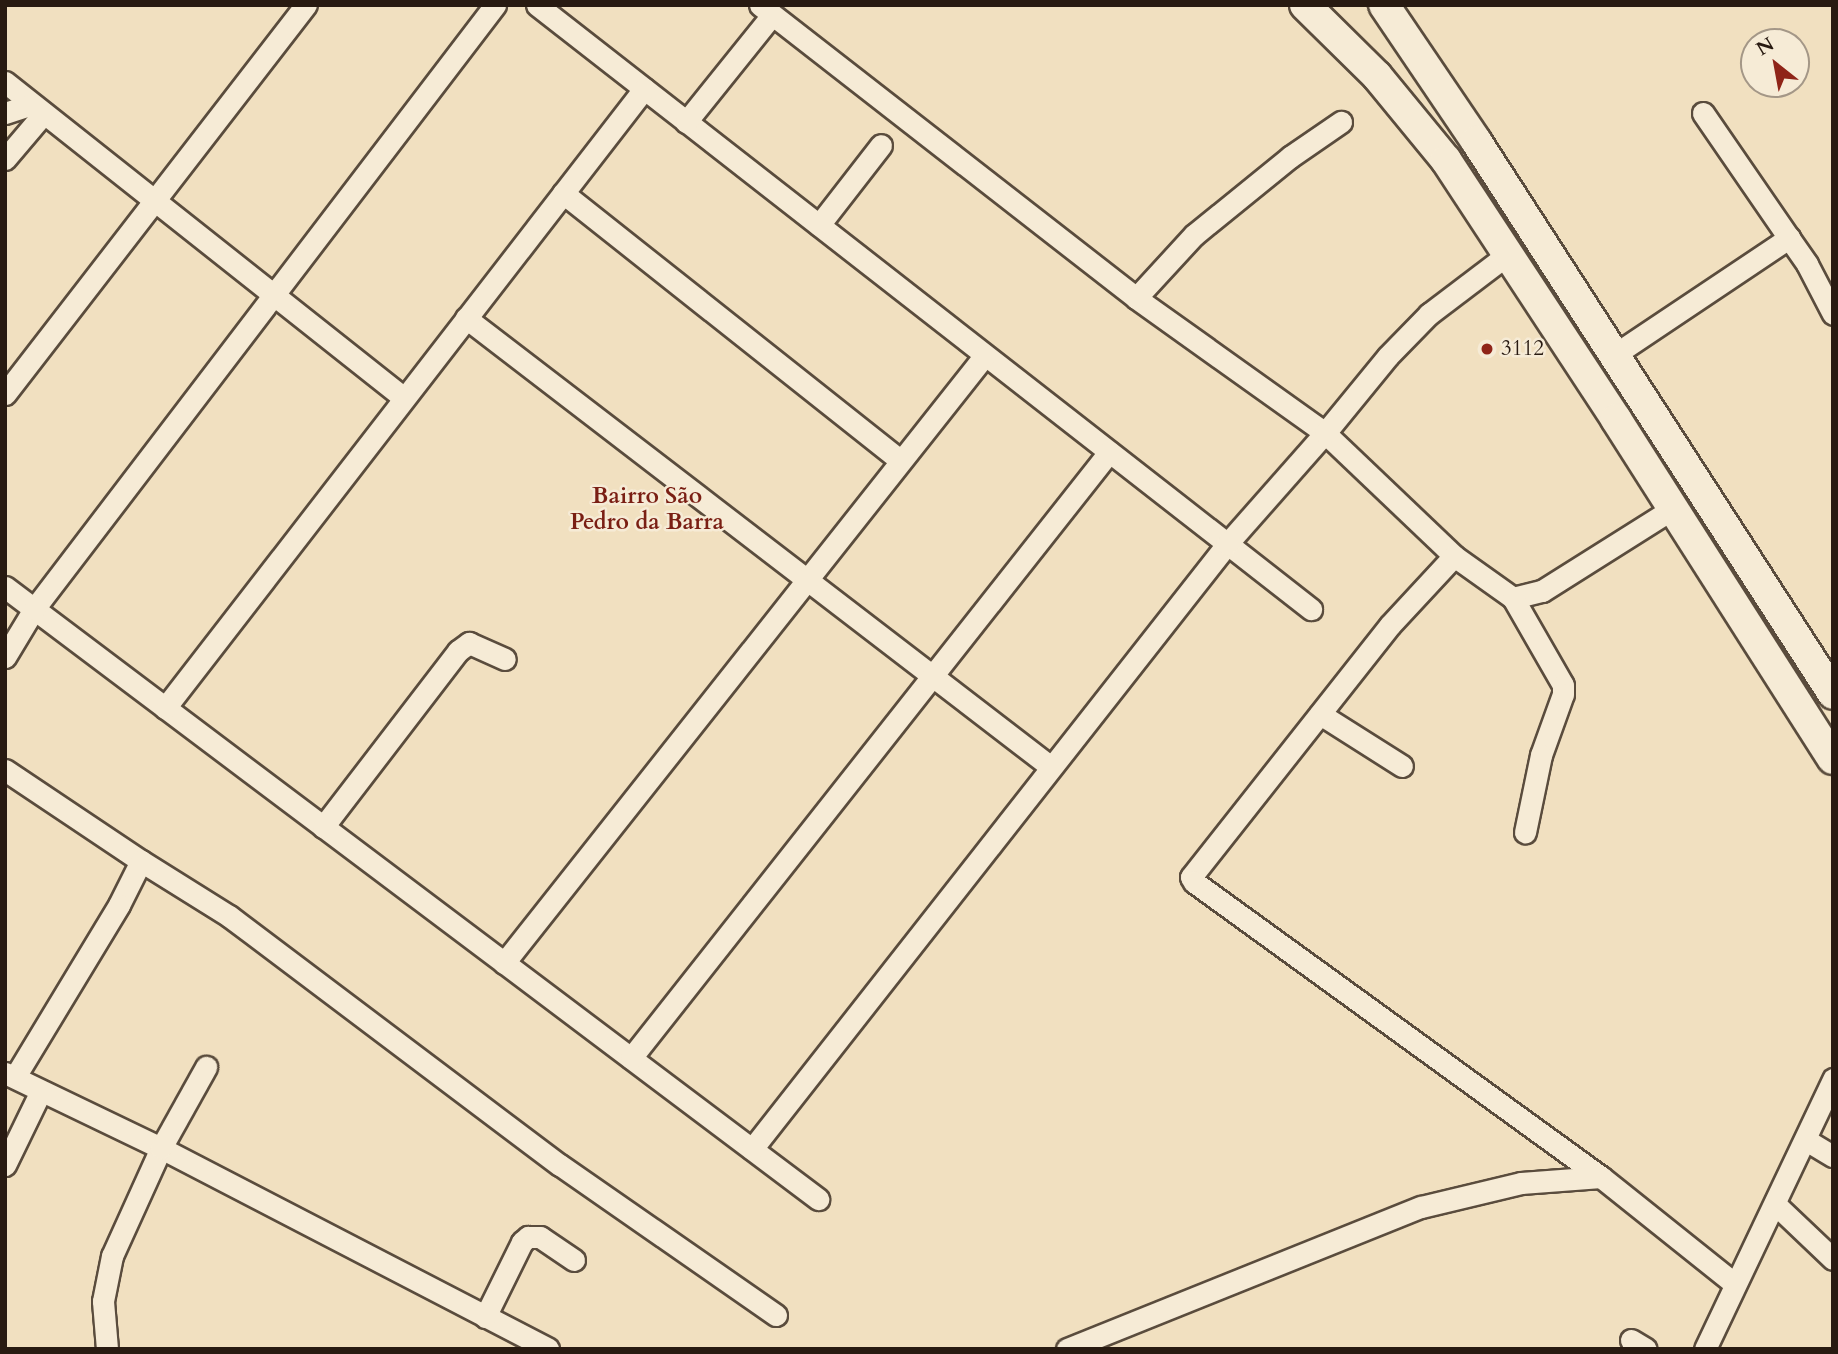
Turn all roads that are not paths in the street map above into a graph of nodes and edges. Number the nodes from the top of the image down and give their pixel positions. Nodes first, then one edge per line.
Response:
1 (306, 5) edge
2 (495, 5) edge
3 (537, 5) edge
4 (1305, 5) edge
5 (1384, 5) edge
6 (766, 10) edge
7 (5, 82) edge
8 (644, 89) junction
9 (38, 108) junction
10 (5, 113) edge
11 (1703, 113) dead end
12 (686, 121) junction
13 (1341, 122) dead end
14 (881, 145) dead end
15 (5, 159) edge
16 (563, 193) junction
17 (153, 202) junction
18 (819, 225) junction
19 (1789, 238) junction
20 (1508, 254) junction
21 (273, 296) junction
22 (1136, 298) junction
23 (1831, 306) edge
24 (466, 318) junction
25 (985, 355) junction
26 (1614, 355) junction
27 (5, 394) edge
28 (404, 398) junction
29 (1325, 433) junction
30 (1109, 452) junction
31 (901, 461) junction
32 (1672, 509) junction
33 (1227, 544) junction
34 (1454, 556) junction
35 (807, 580) junction
36 (5, 587) edge
37 (1513, 598) junction
38 (34, 609) junction
39 (1311, 609) dead end
40 (5, 657) edge
41 (505, 659) dead end
42 (932, 676) junction
43 (1832, 691) edge
44 (165, 708) junction
45 (1320, 714) junction
46 (1833, 760) edge
47 (1402, 766) dead end
48 (1051, 767) junction
49 (5, 770) edge
50 (323, 827) junction
51 (1525, 832) dead end
52 (141, 862) junction
53 (504, 963) junction
54 (631, 1058) junction
55 (206, 1067) dead end
56 (10, 1075) edge
57 (1833, 1079) edge
58 (41, 1091) junction
59 (1806, 1140) junction
60 (161, 1148) junction
61 (752, 1149) junction
62 (1833, 1156) edge
63 (5, 1165) edge
64 (1601, 1177) junction
65 (818, 1199) dead end
66 (1775, 1204) junction
67 (1833, 1259) edge
68 (574, 1260) dead end
69 (1735, 1284) junction
70 (776, 1315) dead end
71 (485, 1317) junction
72 (107, 1349) edge
73 (548, 1349) edge
74 (1067, 1349) edge
75 (1705, 1349) edge

1 - 17 street
2 - 21 street
3 - 8 street
4 - 20 main road
5 - 26 main road
6 - 12 street
6 - 22 street
7 - 9 street
8 - 12 street
8 - 16 street
9 - 10 street
9 - 15 street
9 - 17 street
11 - 19 street
12 - 18 street
13 - 22 street
14 - 18 street
16 - 24 street
16 - 31 street
17 - 21 street
17 - 27 street
18 - 25 street
19 - 23 street
19 - 26 street
20 - 29 street
20 - 32 main road
21 - 28 street
21 - 38 street
22 - 29 street
24 - 28 street
24 - 35 street
25 - 30 street
25 - 31 street
26 - 43 main road
28 - 44 street
29 - 33 street
29 - 34 street
30 - 33 street
30 - 42 street
31 - 35 street
32 - 37 street
32 - 46 main road
33 - 39 street
33 - 48 street
34 - 37 street
34 - 45 street
35 - 42 street
35 - 53 street
36 - 38 street
37 - 51 street
38 - 40 street
38 - 44 street
41 - 50 street
42 - 48 street
42 - 54 street
44 - 50 street
45 - 47 street
45 - 64 street
48 - 61 street
49 - 52 street
50 - 53 street
52 - 56 street
52 - 70 street
53 - 54 street
54 - 61 street
55 - 60 street
56 - 58 street
57 - 59 street
58 - 60 street
58 - 63 street
59 - 62 street
59 - 66 street
60 - 71 street
60 - 72 street
61 - 65 street
64 - 69 street
64 - 74 street
66 - 67 street
66 - 69 street
68 - 71 street
69 - 75 street
71 - 73 street

